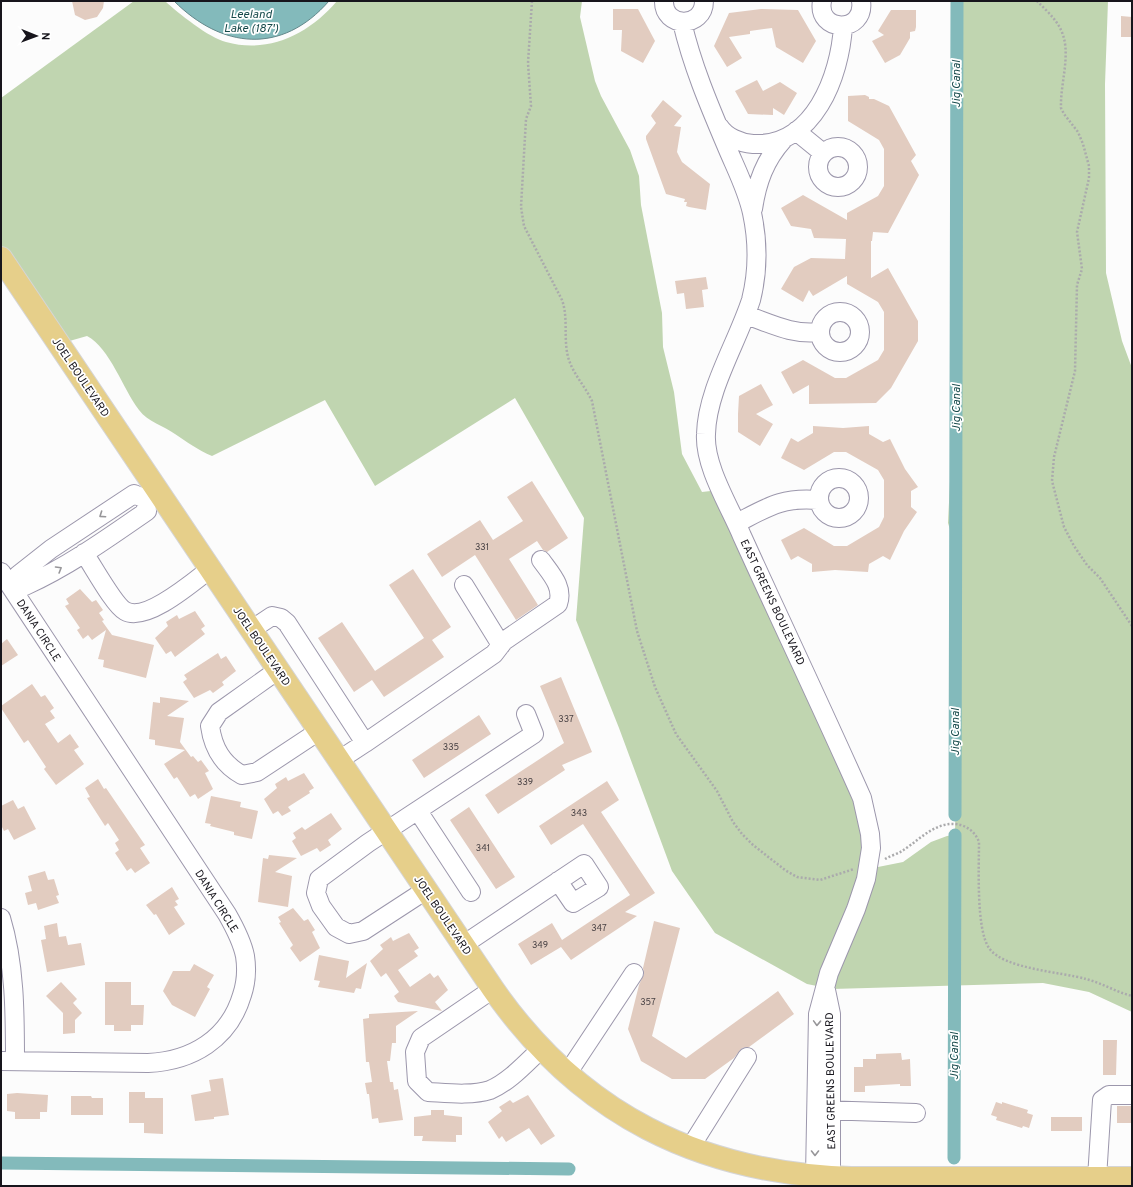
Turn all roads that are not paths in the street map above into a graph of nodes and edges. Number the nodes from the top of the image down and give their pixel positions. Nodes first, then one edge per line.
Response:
1 (664, 1) edge
2 (704, 1) edge
3 (822, 1) edge
4 (861, 1) edge
5 (682, 22) junction
6 (843, 26) junction
7 (715, 120) junction
8 (790, 135) junction
9 (823, 153) dead end
10 (753, 214) junction
11 (1, 258) edge
12 (746, 315) junction
13 (819, 332) dead end
14 (151, 495) junction
15 (818, 500) dead end
16 (737, 523) junction
17 (84, 553) junction
18 (541, 560) dead end
19 (210, 569) junction
20 (1, 572) edge
21 (464, 585) dead end
22 (11, 589) edge
23 (251, 630) junction
24 (502, 645) junction
25 (278, 670) junction
26 (526, 714) dead end
27 (319, 731) junction
28 (365, 743) junction
29 (339, 760) junction
30 (418, 811) junction
31 (387, 831) junction
32 (558, 881) dead end
33 (426, 890) junction
34 (471, 892) dead end
35 (1, 918) edge
36 (463, 945) junction
37 (634, 973) dead end
38 (493, 989) junction
39 (541, 1049) junction
40 (747, 1057) dead end
41 (8, 1061) edge
42 (567, 1074) junction
43 (1132, 1095) edge
44 (823, 1110) junction
45 (916, 1113) dead end
46 (690, 1148) junction
47 (1097, 1178) junction
48 (1132, 1178) edge
49 (837, 1179) edge
50 (1073, 1182) edge

1 - 5 street
2 - 5 street
3 - 6 street
4 - 6 street
5 - 7 street, EAST GREENS BOULEVARD
6 - 8 street, EAST GREENS BOULEVARD
7 - 8 street
7 - 10 street, EAST GREENS BOULEVARD
8 - 9 street
8 - 10 street, EAST GREENS BOULEVARD
10 - 12 street, EAST GREENS BOULEVARD
11 - 14 main road, JOEL BOULEVARD
12 - 13 street
12 - 16 street, EAST GREENS BOULEVARD
14 - 17 street
14 - 19 main road, JOEL BOULEVARD
14 -> 22 street
15 - 16 street
16 - 44 street, EAST GREENS BOULEVARD
17 - 19 street
22 -> 17 street
18 - 24 street
19 - 23 main road, JOEL BOULEVARD
20 - 22 street, DANIA CIRCLE
21 - 24 street
22 - 41 street, DANIA CIRCLE
23 - 25 main road, JOEL BOULEVARD
23 - 28 street
24 - 28 street
25 - 27 main road, JOEL BOULEVARD
25 - 27 street
26 - 30 street
27 - 29 main road, JOEL BOULEVARD
28 - 29 street
29 - 31 main road, JOEL BOULEVARD
30 - 31 street
30 - 34 street
31 - 33 main road, JOEL BOULEVARD
31 - 33 street
32 - 36 street
33 - 36 main road, JOEL BOULEVARD
35 - 41 street
36 - 38 main road, JOEL BOULEVARD
37 - 42 street
38 - 39 main road, JOEL BOULEVARD
38 - 39 street
39 - 42 main road, JOEL BOULEVARD
40 - 46 street
42 - 46 main road, JOEL BOULEVARD
43 - 47 street
44 - 45 street
44 - 49 street, EAST GREENS BOULEVARD
46 - 49 main road, JOEL BOULEVARD
47 - 48 main road, JOEL BOULEVARD
47 - 50 main road, JOEL BOULEVARD
49 - 50 main road, JOEL BOULEVARD

